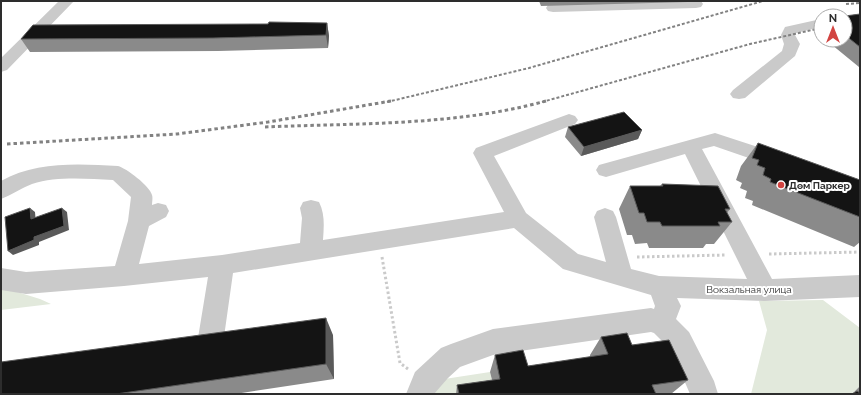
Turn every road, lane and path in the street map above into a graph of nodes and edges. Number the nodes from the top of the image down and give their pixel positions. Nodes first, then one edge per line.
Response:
1 (67, 1) edge
2 (694, 1) edge
3 (553, 8) dead end
4 (813, 25) edge
5 (1, 67) edge
6 (739, 94) dead end
7 (569, 120) dead end
8 (691, 146) junction
9 (795, 167) edge
10 (606, 170) dead end
11 (1, 191) edge
12 (311, 208) dead end
13 (158, 211) dead end
14 (605, 217) dead end
15 (518, 219) junction
16 (139, 220) junction
17 (380, 241) junction
18 (311, 252) junction
19 (222, 266) junction
20 (124, 276) junction
21 (622, 277) junction
22 (1, 279) edge
23 (860, 286) edge
24 (765, 290) junction
25 (663, 306) junction
26 (210, 344) edge
27 (423, 388) edge
28 (704, 394) edge

1 - 5 street
2 - 3 street
4 - 6 street
7 - 15 street
8 - 9 street
8 - 10 street
8 - 24 street
11 - 16 street
12 - 18 street
13 - 16 street
14 - 21 street
15 - 17 street
15 - 21 street
16 - 20 street
17 - 18 street
17 - 27 path
18 - 19 street
19 - 20 street
19 - 26 street
20 - 22 street
21 - 25 street
23 - 24 street, Вокзальная улица
24 - 25 street, Вокзальная улица
25 - 27 street
25 - 28 street

